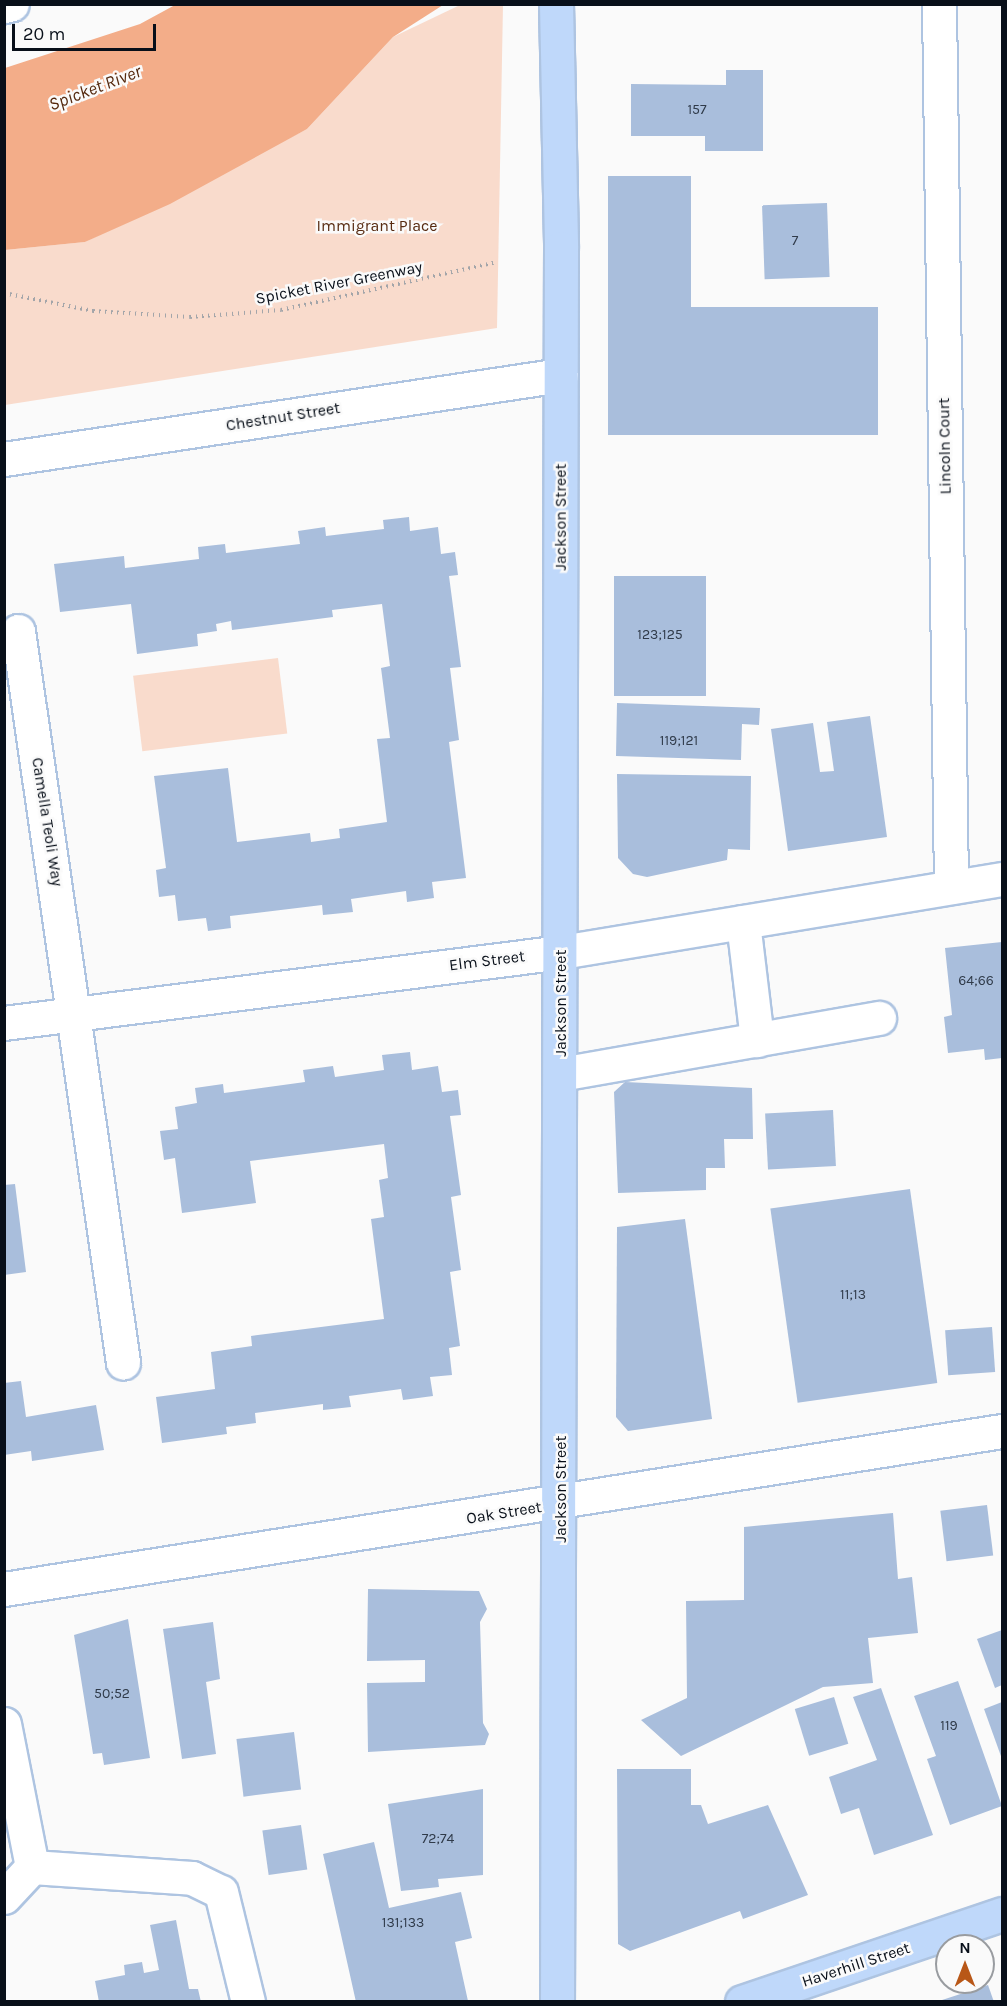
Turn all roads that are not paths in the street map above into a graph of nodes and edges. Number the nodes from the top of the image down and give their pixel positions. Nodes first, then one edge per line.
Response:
1 (12, 4) edge
2 (556, 4) edge
3 (939, 4) edge
4 (4, 6) edge
5 (561, 375) junction
6 (4, 459) edge
7 (18, 631) dead end
8 (1002, 879) edge
9 (951, 887) junction
10 (743, 922) junction
11 (561, 952) junction
12 (76, 1013) junction
13 (879, 1018) dead end
14 (4, 1023) edge
15 (757, 1040) junction
16 (561, 1074) junction
17 (123, 1362) dead end
18 (1002, 1431) edge
19 (561, 1503) junction
20 (4, 1588) edge
21 (4, 1724) edge
22 (32, 1867) junction
23 (4, 1897) edge
24 (1002, 1914) edge
25 (249, 2001) edge
26 (556, 2001) edge
27 (742, 2001) edge

1 - 4 street
2 - 5 main road, Jackson Street
3 - 9 street, Lincoln Court
5 - 6 street, Chestnut Street
5 - 11 main road, Jackson Street
7 - 12 street, Camella Teoli Way
8 - 9 street, Elm Street
9 - 10 street, Elm Street
10 - 11 street, Elm Street
10 - 15 street
11 - 12 street, Elm Street
11 - 16 main road, Jackson Street
12 - 14 street
12 - 17 street, Camella Teoli Way
13 - 15 street
15 - 16 street
16 - 19 main road, Jackson Street
18 - 19 street, Oak Street
19 - 20 street, Oak Street
19 - 26 main road, Jackson Street
21 - 22 street
22 - 23 street
22 - 25 street
24 - 27 main road, Haverhill Street

